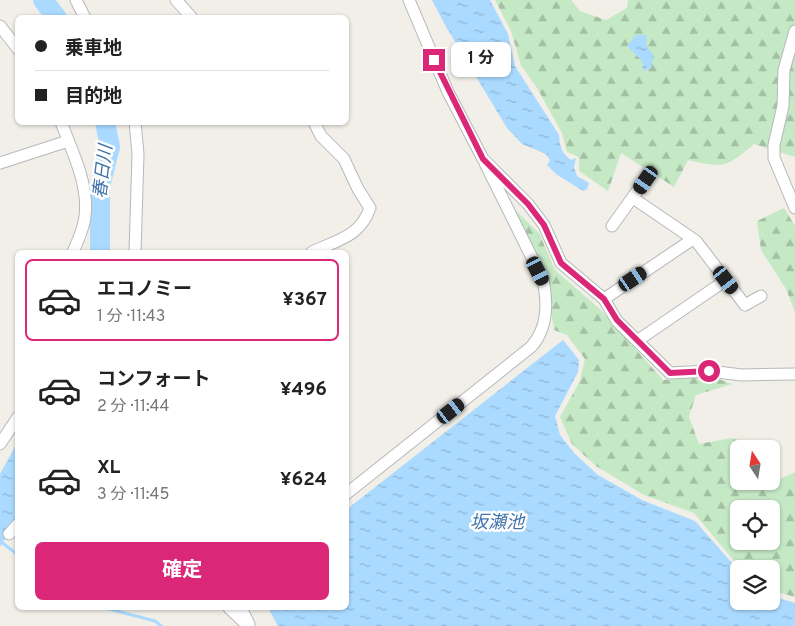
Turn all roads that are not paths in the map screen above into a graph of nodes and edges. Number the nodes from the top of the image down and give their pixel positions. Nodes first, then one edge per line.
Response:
1 (76, 0) edge
2 (176, 0) edge
3 (410, 0) edge
4 (84, 15) edge
5 (189, 15) edge
6 (0, 26) edge
7 (795, 31) edge
8 (15, 45) edge
9 (62, 125) edge
10 (135, 125) edge
11 (316, 125) edge
12 (68, 141) junction
13 (483, 159) junction
14 (0, 163) edge
15 (646, 180) dead end
16 (633, 198) junction
17 (795, 208) edge
18 (612, 226) dead end
19 (692, 239) junction
20 (74, 250) edge
21 (134, 250) edge
22 (317, 250) edge
23 (726, 280) junction
24 (761, 296) dead end
25 (604, 299) junction
26 (637, 341) junction
27 (795, 374) edge
28 (14, 429) edge
29 (0, 444) edge
30 (349, 492) edge
31 (15, 527) edge
32 (9, 534) dead end
33 (231, 610) edge
34 (242, 610) edge
35 (249, 626) edge

1 - 4 street
2 - 5 street
3 - 13 street
6 - 8 street
7 - 17 street
9 - 12 street
10 - 21 street
11 - 22 street
12 - 14 street
12 - 20 street
13 - 25 street
13 - 30 street
15 - 16 street
16 - 18 street
16 - 19 street
19 - 23 street
19 - 25 street
23 - 24 street
23 - 26 street
25 - 26 street
26 - 27 street
28 - 29 street
31 - 32 street
33 - 35 street
34 - 35 street

